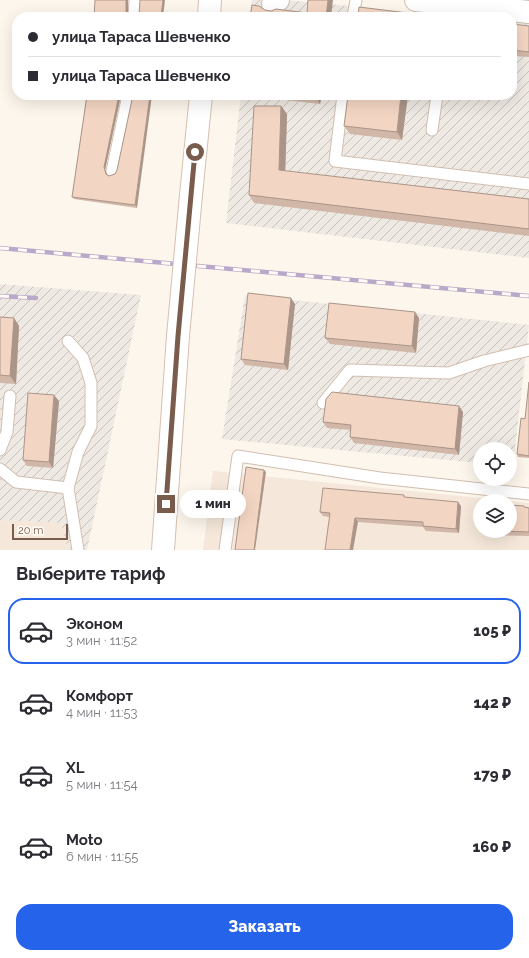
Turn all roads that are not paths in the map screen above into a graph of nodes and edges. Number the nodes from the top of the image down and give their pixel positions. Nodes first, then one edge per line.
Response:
1 (135, 0) edge
2 (210, 0) edge
3 (356, 0) edge
4 (416, 0) edge
5 (134, 12) edge
6 (209, 12) edge
7 (354, 12) edge
8 (491, 12) edge
9 (517, 12) edge
10 (529, 12) edge
11 (127, 100) edge
12 (200, 100) edge
13 (342, 100) edge
14 (436, 100) edge
15 (432, 130) dead end
16 (112, 171) dead end
17 (529, 184) edge
18 (68, 341) dead end
19 (529, 350) edge
20 (10, 396) dead end
21 (323, 403) dead end
22 (0, 450) edge
23 (0, 469) edge
24 (68, 488) junction
25 (529, 494) edge
26 (78, 550) edge
27 (163, 550) edge
28 (225, 550) edge

1 - 5 lane
2 - 6 street
3 - 7 lane
4 - 8 street
9 - 10 street
11 - 16 lane
12 - 27 street, bridge
13 - 17 lane
14 - 15 lane
18 - 24 lane
19 - 21 lane
20 - 22 lane
23 - 24 lane
24 - 26 lane
25 - 28 lane

